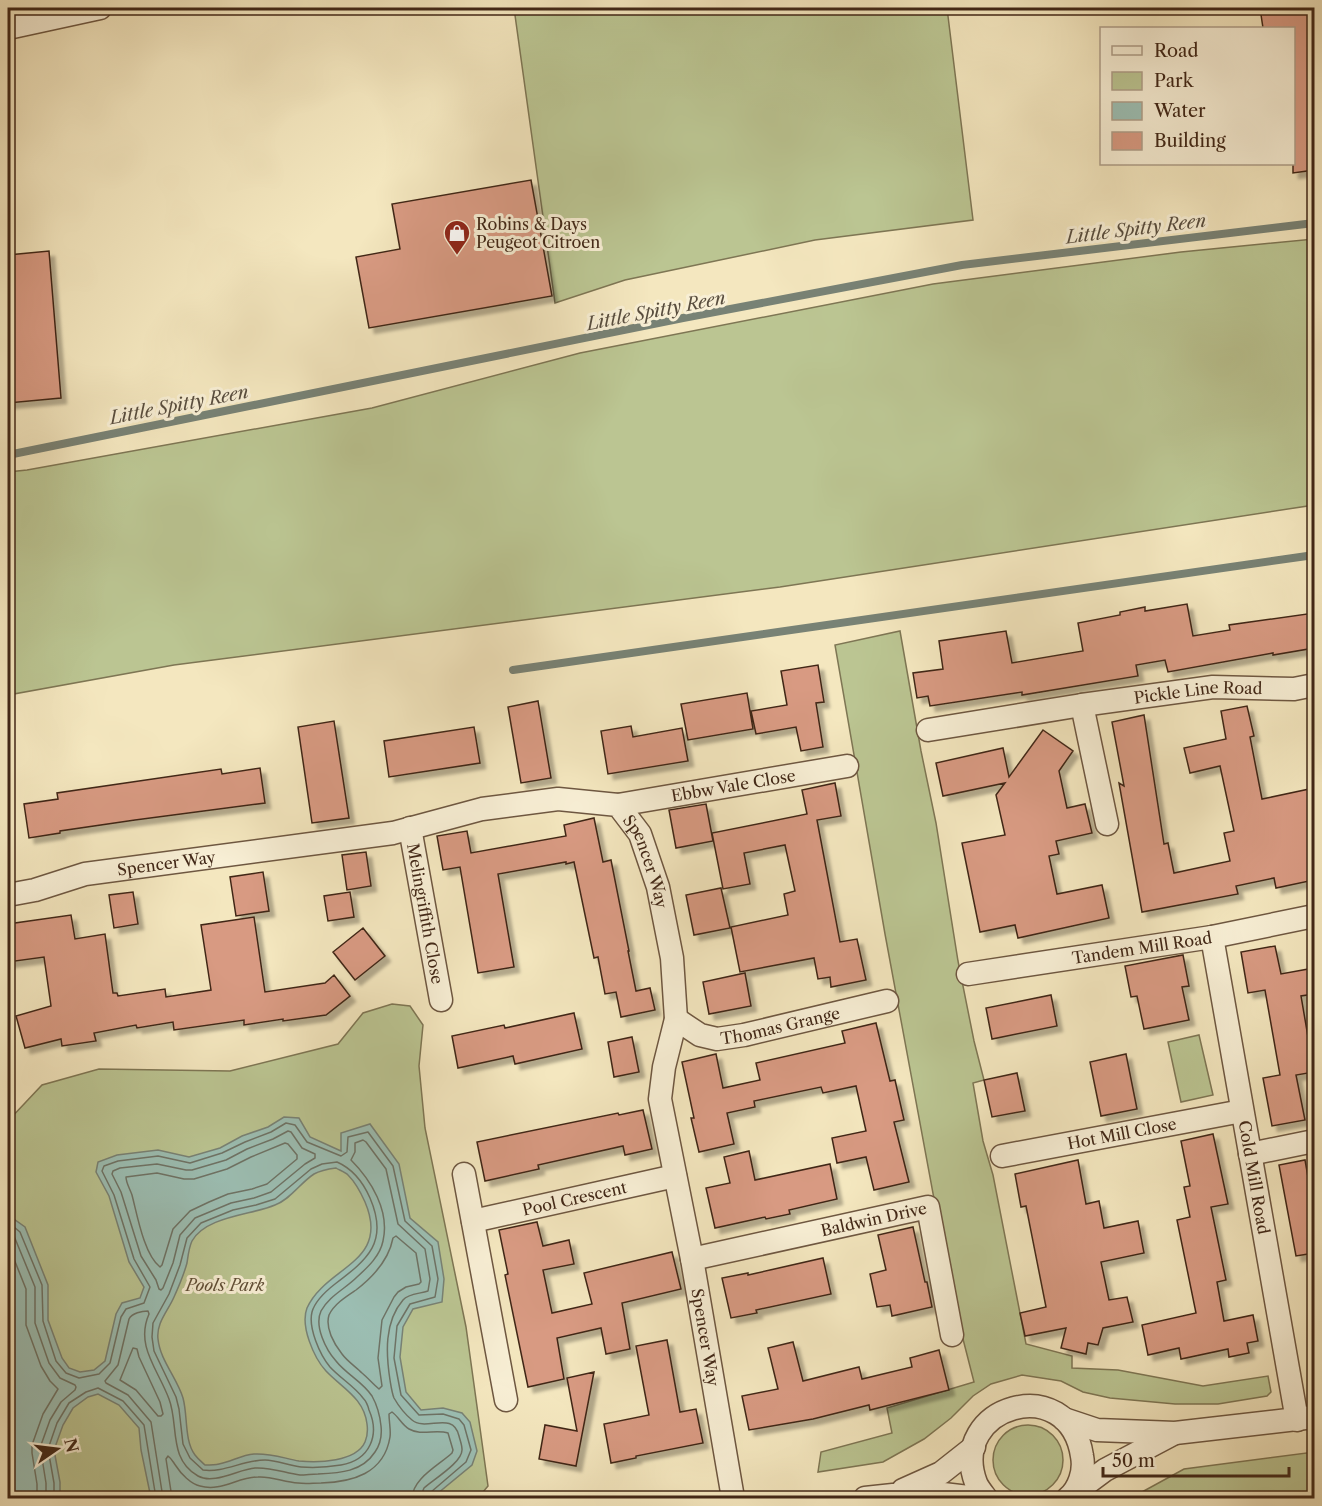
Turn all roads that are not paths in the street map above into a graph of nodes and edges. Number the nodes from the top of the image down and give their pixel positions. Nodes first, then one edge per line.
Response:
1 (100, 8) edge
2 (8, 28) edge
3 (1314, 686) edge
4 (1082, 705) junction
5 (928, 730) dead end
6 (847, 766) dead end
7 (618, 805) junction
8 (1107, 824) dead end
9 (410, 828) junction
10 (8, 895) edge
11 (1314, 916) edge
12 (1212, 936) junction
13 (968, 974) dead end
14 (441, 1000) dead end
15 (887, 1002) dead end
16 (676, 1019) junction
17 (1242, 1111) junction
18 (1314, 1141) edge
19 (1250, 1154) junction
20 (1002, 1156) dead end
21 (464, 1174) dead end
22 (675, 1176) junction
23 (473, 1221) junction
24 (692, 1259) junction
25 (952, 1335) dead end
26 (506, 1400) dead end
27 (1306, 1418) edge
28 (1064, 1419) junction
29 (1175, 1433) junction
30 (974, 1447) junction
31 (893, 1495) junction
32 (1071, 1496) edge
33 (733, 1498) edge
34 (865, 1498) edge
35 (977, 1498) edge
36 (986, 1498) edge

1 - 2 street
3 - 4 street, Pickle Line Road
4 - 5 street, Pickle Line Road
4 - 8 street
6 - 7 street, Ebbw Vale Close
7 - 9 street, Spencer Way
7 - 16 street, Spencer Way
9 - 10 street, Spencer Way
9 - 14 street, Melingriffith Close
11 - 12 street, Tandem Mill Road
12 - 13 street, Tandem Mill Road
12 - 17 street, Cold Mill Road
15 - 16 street, Thomas Grange
16 - 22 street, Spencer Way
17 - 19 street, Cold Mill Road
17 - 20 street, Hot Mill Close
18 - 19 street
19 - 27 street, Cold Mill Road
21 - 23 street
22 - 23 street, Pool Crescent
22 - 24 street, Spencer Way
23 - 26 street
24 - 25 street, Baldwin Drive
24 - 33 street, Spencer Way
27 - 29 street
28 - 29 street
28 - 30 street
28 - 32 street
29 - 32 street
30 - 31 street
30 - 36 street
31 - 34 street
31 - 35 street

